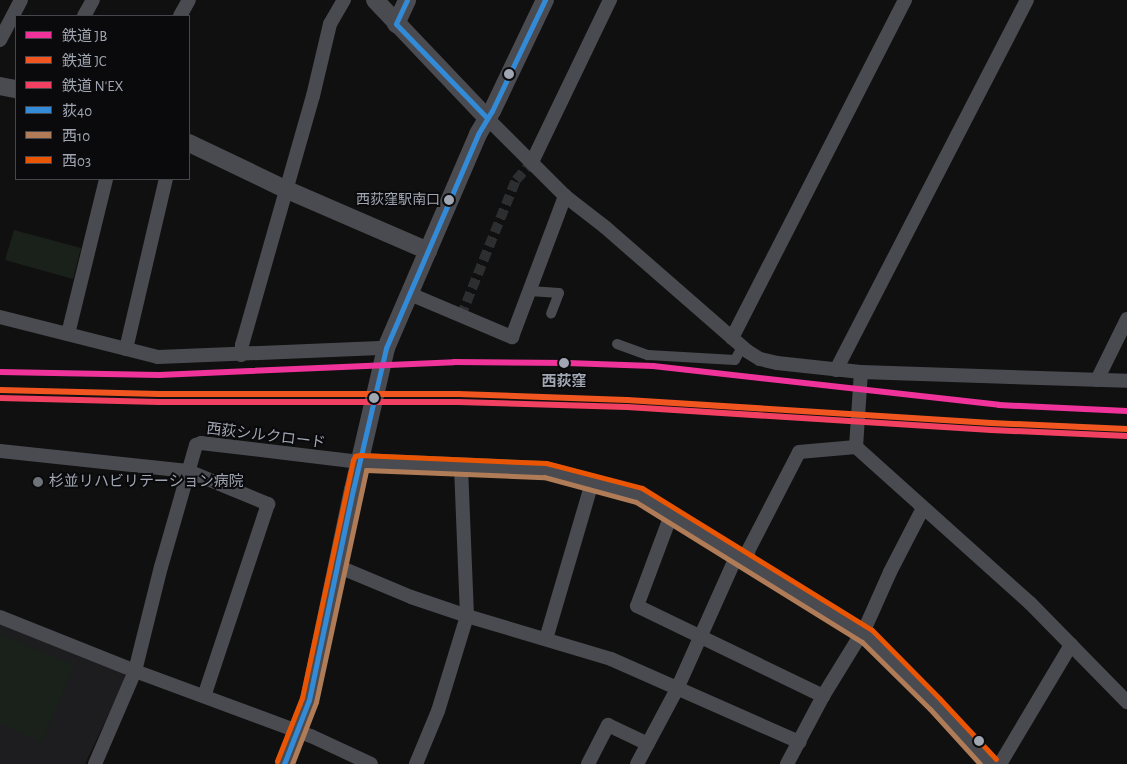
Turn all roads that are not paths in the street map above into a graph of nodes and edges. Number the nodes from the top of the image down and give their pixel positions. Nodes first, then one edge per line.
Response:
1 (21, 0) edge
2 (93, 0) edge
3 (190, 0) edge
4 (344, 0) edge
5 (375, 0) edge
6 (407, 0) edge
7 (545, 0) edge
8 (610, 0) edge
9 (905, 0) edge
10 (1027, 0) edge
11 (85, 15) edge
12 (181, 15) edge
13 (396, 24) junction
14 (0, 40) edge
15 (0, 86) edge
16 (15, 89) edge
17 (487, 118) junction
18 (190, 143) edge
19 (530, 160) junction
20 (106, 180) edge
21 (166, 180) edge
22 (285, 189) junction
23 (565, 196) junction
24 (428, 251) junction
25 (530, 290) junction
26 (410, 294) junction
27 (551, 314) dead end
28 (0, 317) edge
29 (1127, 319) edge
30 (68, 334) junction
31 (737, 343) junction
32 (617, 344) dead end
33 (386, 348) junction
34 (126, 349) junction
35 (241, 355) junction
36 (836, 370) junction
37 (861, 372) junction
38 (1097, 380) junction
39 (1127, 381) edge
40 (856, 447) junction
41 (0, 450) edge
42 (360, 462) junction
43 (461, 466) junction
44 (188, 471) junction
45 (592, 483) junction
46 (923, 508) junction
47 (671, 514) junction
48 (743, 558) junction
49 (337, 566) junction
50 (467, 616) junction
51 (0, 617) edge
52 (860, 633) junction
53 (702, 636) junction
54 (546, 639) junction
55 (1071, 645) junction
56 (135, 671) junction
57 (677, 689) junction
58 (204, 696) junction
59 (823, 696) junction
60 (1127, 702) edge
61 (298, 731) junction
62 (799, 742) junction
63 (648, 744) junction
64 (95, 764) edge
65 (284, 764) edge
66 (370, 764) edge
67 (416, 764) edge
68 (588, 764) edge
69 (637, 764) edge
70 (787, 764) edge
71 (990, 764) edge
72 (1000, 764) edge

1 - 14 street
2 - 11 street
3 - 12 street
4 - 22 street
5 - 13 street
6 - 13 street
7 - 17 street
8 - 19 street
9 - 31 street
10 - 36 street
13 - 17 street
15 - 16 street
17 - 19 street
17 - 24 street
18 - 22 street
19 - 23 street
20 - 30 street
21 - 34 street
22 - 24 street
22 - 35 street
23 - 25 street
23 - 31 street
24 - 26 street
25 - 26 street
25 - 27 street
26 - 33 street
28 - 30 street
29 - 38 street
30 - 34 street
31 - 32 street
31 - 36 street
33 - 35 street
33 - 42 street
34 - 35 street
36 - 37 street
37 - 38 street
37 - 40 street
38 - 39 street
40 - 46 street
40 - 48 street
41 - 44 street
42 - 43 street
42 - 44 street, 西荻シルクロード
42 - 49 street
43 - 45 street
43 - 50 street
44 - 56 street
44 - 58 street
45 - 47 street
45 - 54 street
46 - 52 street
46 - 55 street
47 - 48 street
47 - 53 street
48 - 52 street
48 - 53 street
49 - 50 street
49 - 61 street
50 - 54 street
50 - 67 street
51 - 56 street
52 - 59 street
52 - 71 street
53 - 57 street
53 - 59 street
54 - 57 street
55 - 60 street
55 - 72 street
56 - 58 street
56 - 64 street
57 - 62 street
57 - 63 street
58 - 61 street
59 - 62 street
61 - 65 street
61 - 66 street
62 - 70 street
63 - 68 street
63 - 69 street

